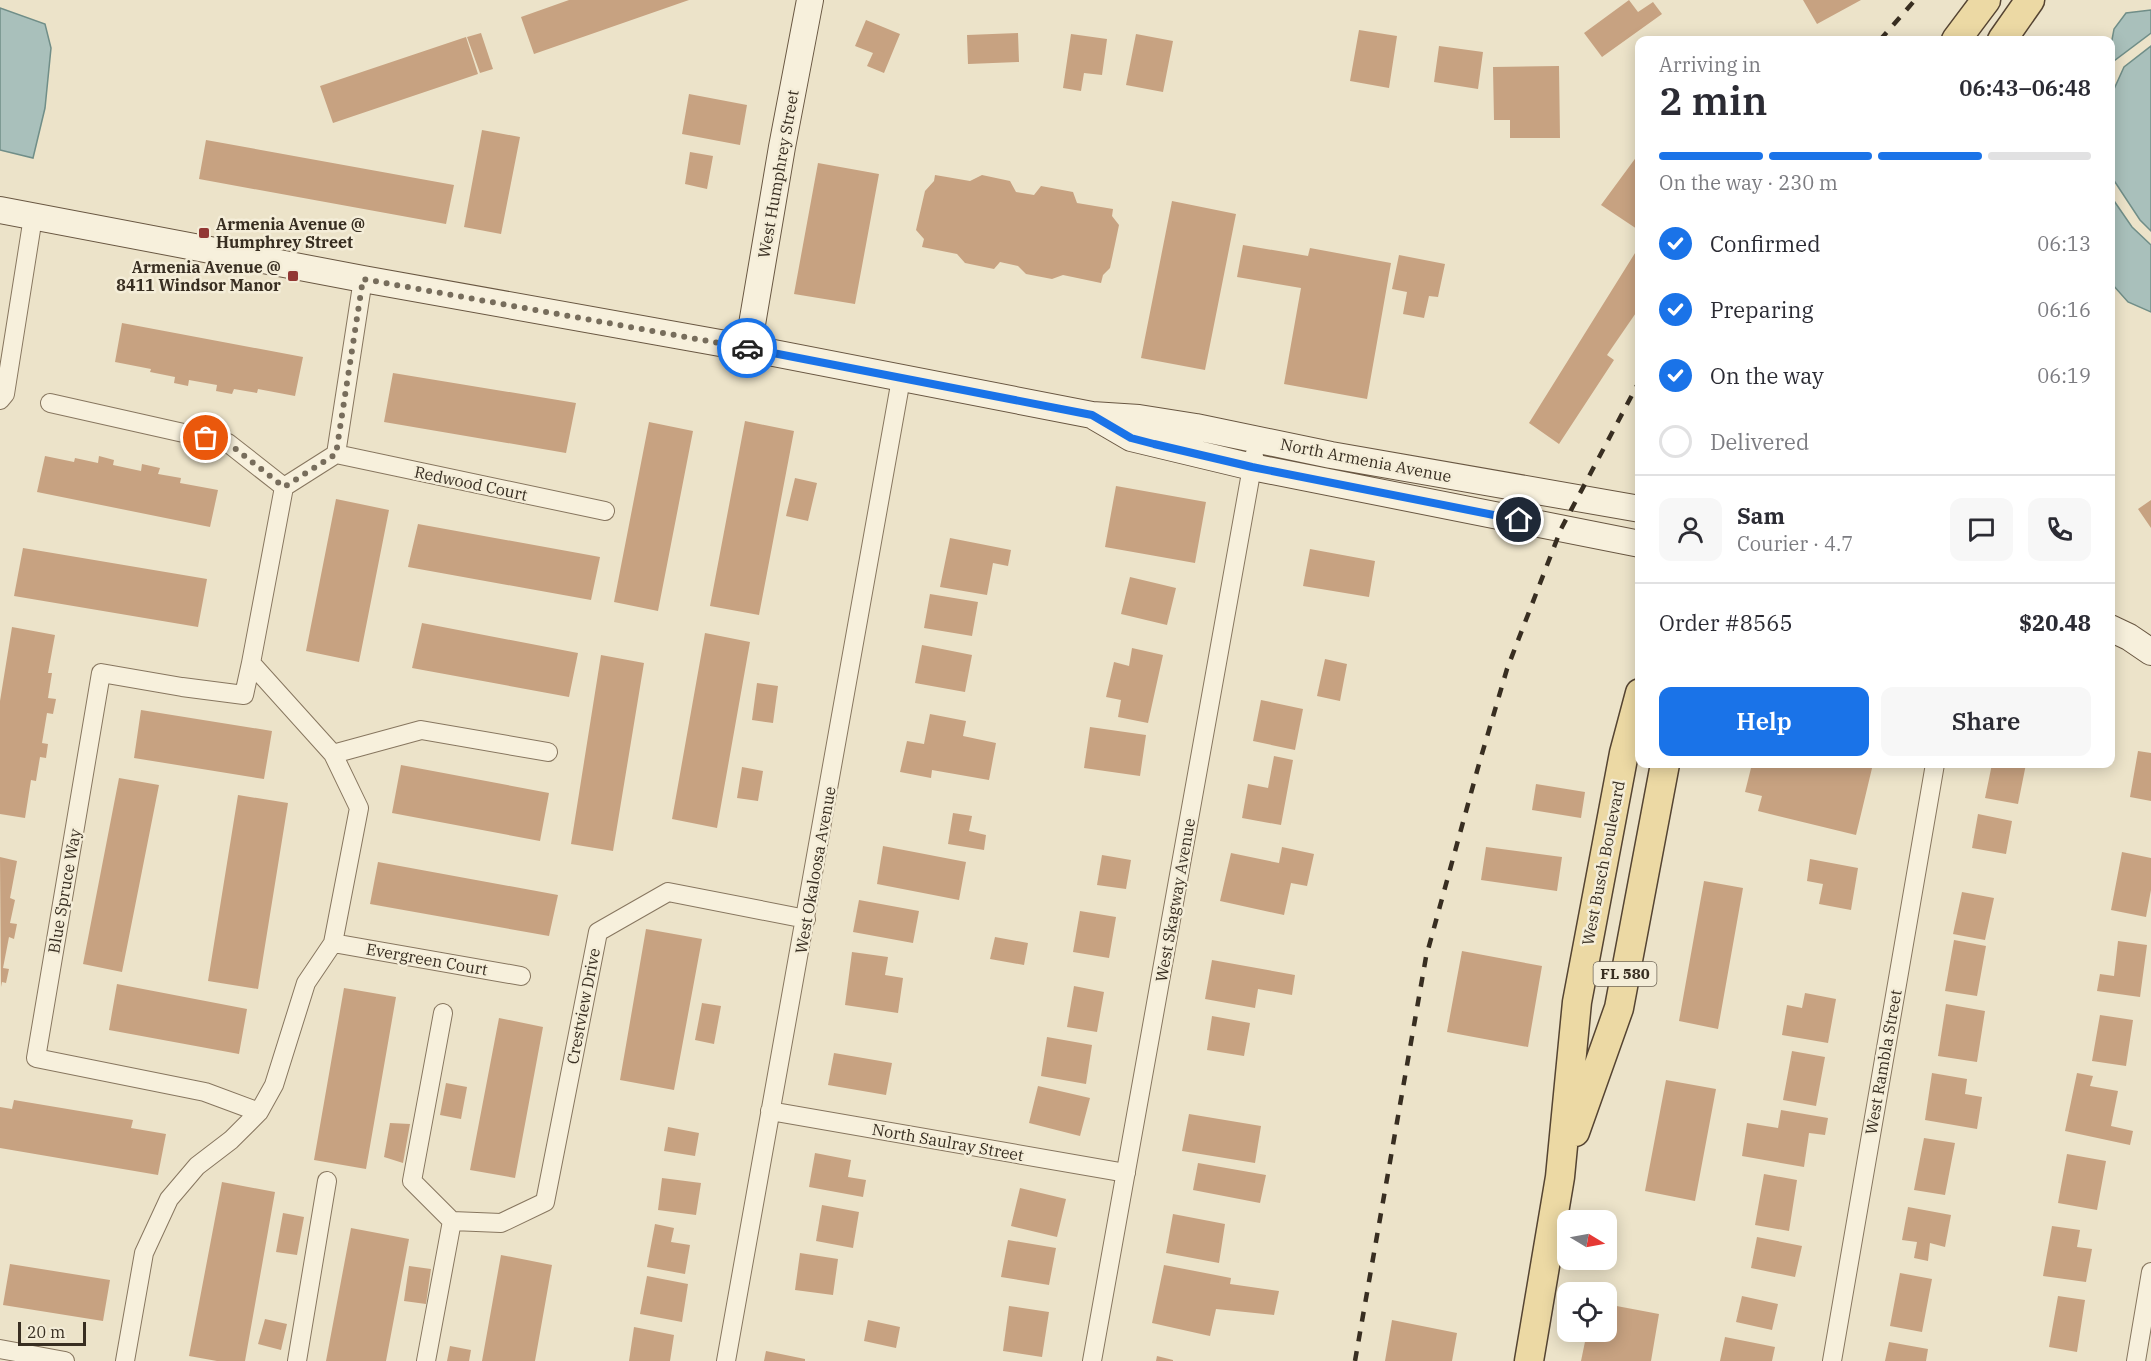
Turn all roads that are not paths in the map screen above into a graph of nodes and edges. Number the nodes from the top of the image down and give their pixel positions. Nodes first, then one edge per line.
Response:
1 (810, 0) edge
2 (1986, 0) edge
3 (2030, 0) edge
4 (1959, 36) edge
5 (2005, 36) edge
6 (0, 210) edge
7 (33, 217) junction
8 (363, 279) junction
9 (748, 348) junction
10 (901, 379) junction
11 (0, 400) edge
12 (50, 403) dead end
13 (1092, 415) junction
14 (1258, 440) junction
15 (336, 454) junction
16 (1252, 467) junction
17 (284, 487) junction
18 (1635, 508) edge
19 (605, 511) dead end
20 (1635, 543) edge
21 (2115, 630) edge
22 (2151, 652) edge
23 (251, 663) junction
24 (1635, 712) edge
25 (548, 752) dead end
26 (333, 754) junction
27 (1664, 768) edge
28 (1934, 768) edge
29 (806, 919) junction
30 (333, 943) junction
31 (521, 976) dead end
32 (443, 1013) dead end
33 (770, 1111) junction
34 (259, 1112) junction
35 (1126, 1173) junction
36 (1560, 1177) junction
37 (327, 1181) dead end
38 (452, 1221) junction
39 (2151, 1272) edge
40 (0, 1349) edge
41 (65, 1361) edge
42 (125, 1361) edge
43 (297, 1361) edge
44 (426, 1361) edge
45 (726, 1361) edge
46 (1092, 1361) edge
47 (1528, 1361) edge
48 (1832, 1361) edge
49 (2136, 1361) edge

1 - 9 main road, West Humphrey Street
2 - 4 main road
3 - 5 main road
6 - 7 main road, North Armenia Avenue
7 - 8 main road, North Armenia Avenue
7 - 11 street
8 - 9 main road, North Armenia Avenue
8 - 15 street
9 - 10 main road, North Armenia Avenue
10 - 13 main road, North Armenia Avenue
10 - 29 street, West Okaloosa Avenue
12 - 17 street
13 - 14 main road, North Armenia Avenue
13 - 16 main road, North Armenia Avenue
14 - 16 street, West Skagway Avenue
14 - 18 main road, North Armenia Avenue
15 - 17 street
15 - 19 street, Redwood Court
16 - 20 main road, North Armenia Avenue
16 - 35 street, West Skagway Avenue
17 - 23 street
21 - 22 main road
23 - 26 street
23 - 34 street, Blue Spruce Way
24 - 36 main road, West Busch Boulevard / FL 580
25 - 26 street
26 - 30 street
27 - 36 main road, West Busch Boulevard / FL 580
28 - 48 street, West Rambla Street
29 - 33 street, West Okaloosa Avenue
29 - 38 street, Crestview Drive
30 - 31 street, Evergreen Court
30 - 34 street
32 - 38 street
33 - 35 street, North Saulray Street
33 - 45 street, West Okaloosa Avenue
34 - 42 street
35 - 46 street, West Skagway Avenue
36 - 47 main road, West Busch Boulevard / FL 580
37 - 43 street
38 - 44 street
39 - 49 street
40 - 41 street

